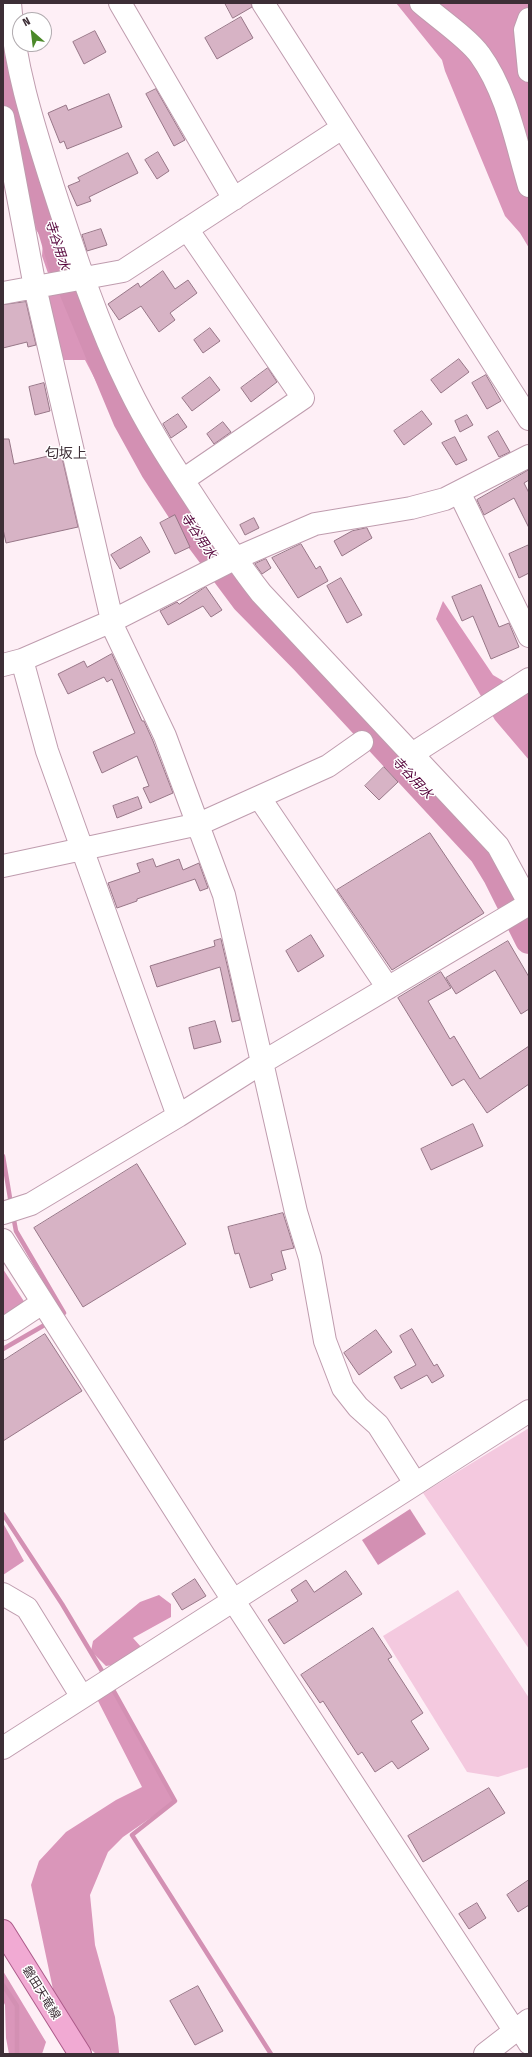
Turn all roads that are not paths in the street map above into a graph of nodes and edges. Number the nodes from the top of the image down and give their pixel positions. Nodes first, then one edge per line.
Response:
1 (10, 3) edge
2 (120, 3) edge
3 (263, 3) edge
4 (421, 3) edge
5 (529, 19) edge
6 (8, 36) edge
7 (529, 71) edge
8 (3, 117) edge
9 (342, 128) junction
10 (529, 186) edge
11 (234, 198) junction
12 (188, 229) junction
13 (83, 279) junction
14 (35, 287) junction
15 (3, 293) edge
16 (529, 418) edge
17 (529, 456) edge
18 (182, 480) junction
19 (459, 492) junction
20 (234, 559) junction
21 (112, 621) junction
22 (529, 636) edge
23 (13, 663) edge
24 (529, 679) edge
25 (362, 742) dead end
26 (412, 754) junction
27 (259, 797) junction
28 (199, 824) junction
29 (81, 849) junction
30 (3, 866) edge
31 (529, 903) edge
32 (388, 988) junction
33 (263, 1062) junction
34 (178, 1116) junction
35 (3, 1213) edge
36 (3, 1240) edge
37 (42, 1304) junction
38 (3, 1329) edge
39 (529, 1411) edge
40 (415, 1483) junction
41 (3, 1594) edge
42 (233, 1600) junction
43 (82, 1697) junction
44 (3, 1748) edge
45 (3, 1931) edge
46 (523, 2030) edge
47 (80, 2054) edge
48 (485, 2054) edge

1 - 6 street
2 - 11 street
3 - 9 street
4 - 10 street
5 - 7 street
6 - 13 street
8 - 14 street
9 - 11 street
9 - 16 street
11 - 12 street
12 - 13 street
12 - 18 street
13 - 14 street
13 - 18 street
14 - 15 street
14 - 21 street
17 - 19 street
18 - 20 street
19 - 20 street
19 - 22 street
20 - 21 street
20 - 26 street
21 - 23 street
21 - 28 street
23 - 29 street
24 - 26 street
25 - 27 street
26 - 31 street
27 - 28 street
27 - 32 street
28 - 29 street
28 - 33 street
29 - 30 street
29 - 34 street
31 - 32 street
32 - 33 street
33 - 34 street
33 - 40 street
34 - 35 street
36 - 37 street
37 - 38 street
37 - 42 street
39 - 40 street
40 - 42 street
41 - 43 street
42 - 43 street
42 - 46 street
43 - 44 street
45 - 47 main road, 磐田天竜線
46 - 48 street

